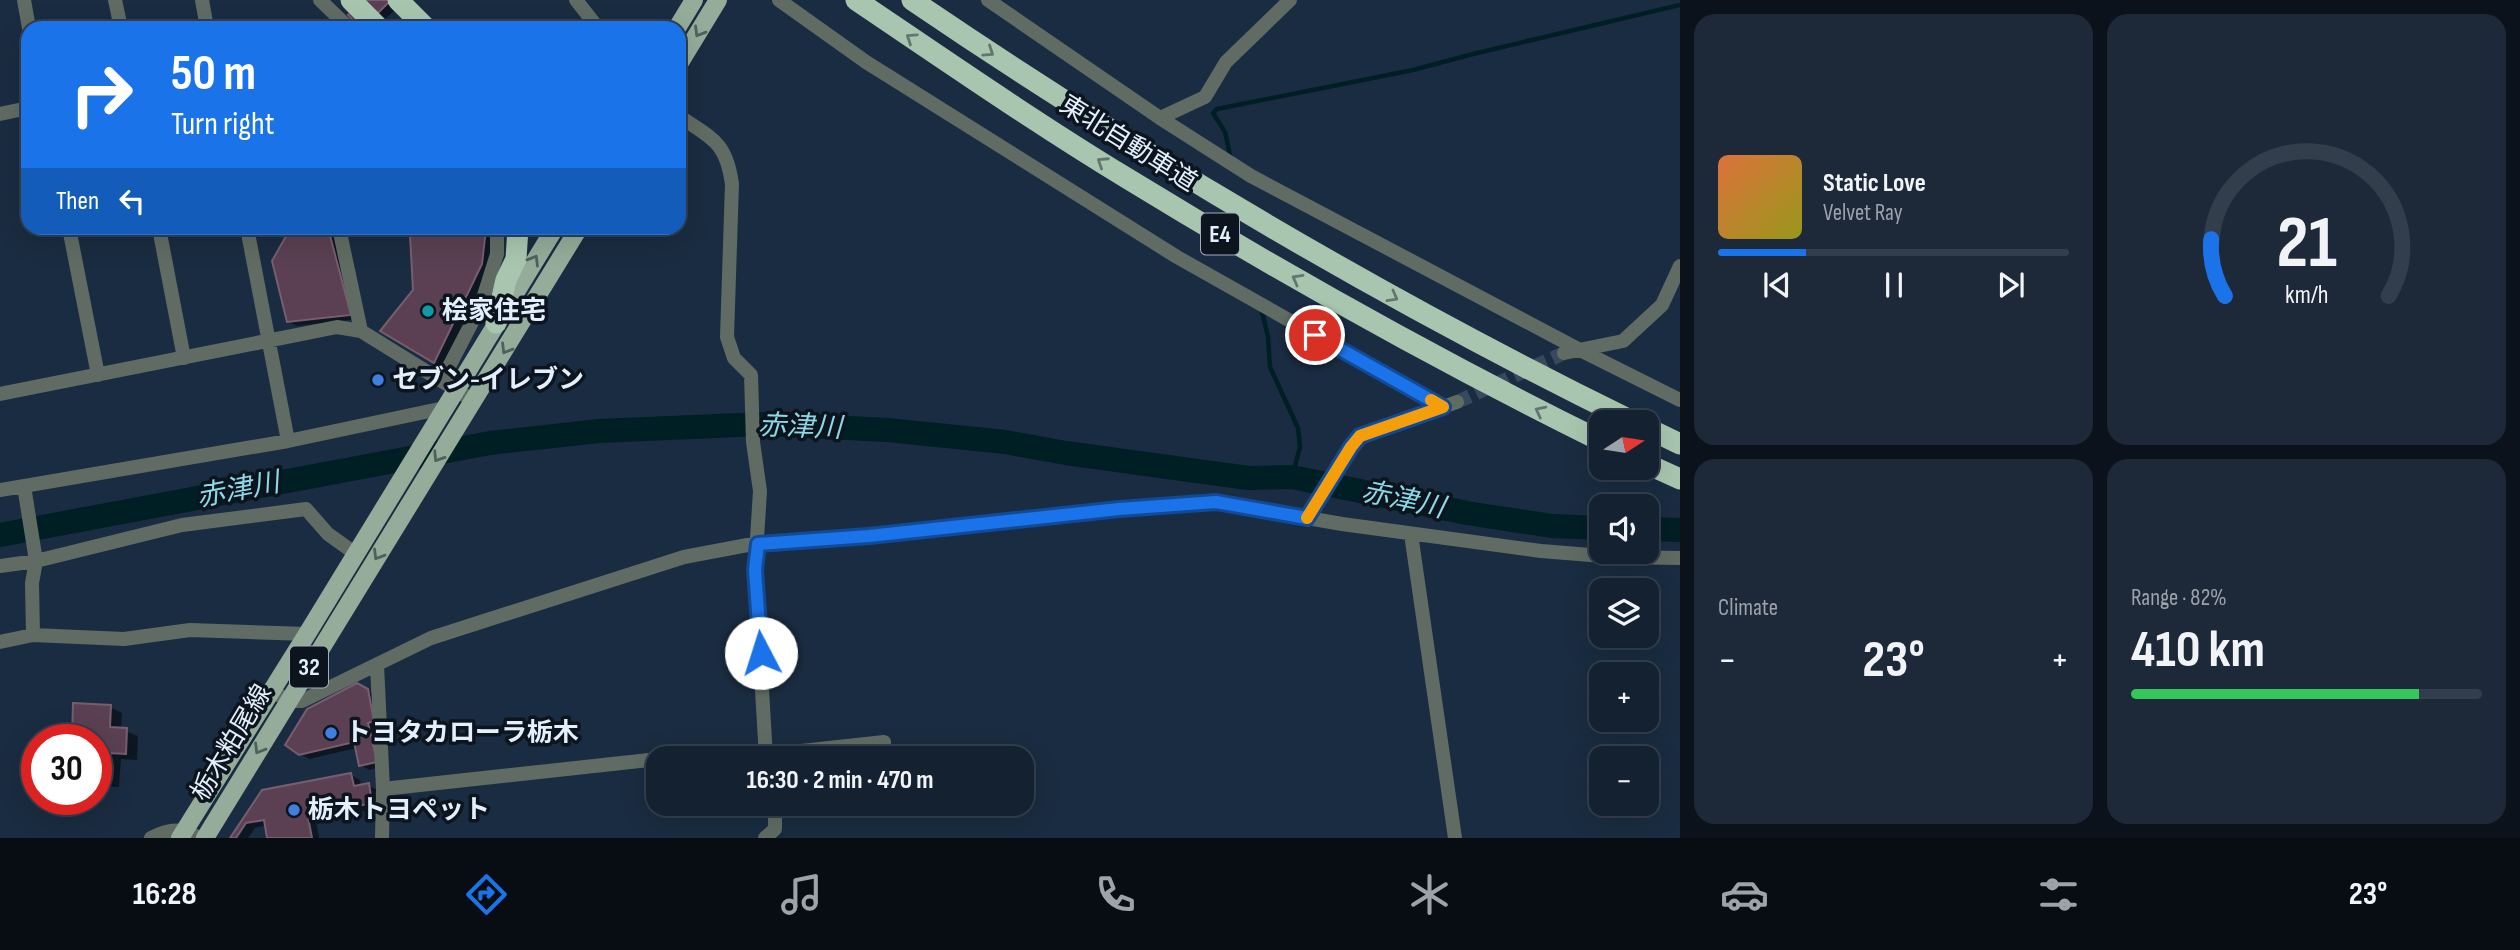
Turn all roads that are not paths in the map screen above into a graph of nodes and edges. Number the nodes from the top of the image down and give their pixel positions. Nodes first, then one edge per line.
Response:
1 (24, 0) edge
2 (115, 0) edge
3 (202, 0) edge
4 (320, 0) edge
5 (398, 0) edge
6 (576, 0) edge
7 (694, 0) edge
8 (718, 0) edge
9 (779, 0) edge
10 (856, 0) edge
11 (912, 0) edge
12 (988, 0) edge
13 (1290, 0) edge
14 (344, 8) edge
15 (28, 21) edge
16 (120, 21) edge
17 (206, 21) edge
18 (367, 21) edge
19 (419, 21) edge
20 (592, 21) edge
21 (681, 21) edge
22 (686, 53) edge
23 (21, 110) edge
24 (0, 114) edge
25 (1160, 118) junction
26 (686, 121) edge
27 (70, 235) edge
28 (160, 235) edge
29 (248, 235) edge
30 (340, 235) edge
31 (497, 235) edge
32 (517, 235) edge
33 (551, 235) edge
34 (575, 235) edge
35 (1680, 266) edge
36 (496, 323) junction
37 (361, 331) junction
38 (270, 341) junction
39 (1571, 351) junction
40 (184, 358) junction
41 (98, 374) junction
42 (449, 384) junction
43 (0, 394) edge
44 (1680, 400) edge
45 (474, 401) junction
46 (1611, 410) edge
47 (440, 415) junction
48 (1659, 434) edge
49 (1589, 435) edge
50 (288, 441) junction
51 (1680, 444) edge
52 (1659, 470) edge
53 (1680, 479) edge
54 (0, 490) edge
55 (25, 491) junction
56 (1307, 518) junction
57 (1411, 534) junction
58 (758, 544) junction
59 (36, 554) junction
60 (356, 554) junction
61 (1680, 558) edge
62 (0, 566) edge
63 (307, 634) junction
64 (33, 635) junction
65 (0, 642) edge
66 (377, 666) junction
67 (272, 691) junction
68 (289, 701) junction
69 (884, 742) dead end
70 (765, 746) edge
71 (850, 746) edge
72 (646, 760) edge
73 (383, 789) junction
74 (775, 816) edge
75 (192, 836) edge
76 (151, 838) edge
77 (382, 838) edge
78 (765, 838) edge
79 (1455, 838) edge

1 - 15 street
2 - 16 street
3 - 17 street
4 - 14 street
5 - 19 highway
6 - 20 street
7 - 21 main road
8 -> 22 main road
9 - 56 street
49 -> 10 highway, 東北自動車道 / E4
11 -> 46 highway, 東北自動車道 / E4
12 - 25 street
13 - 25 street
14 - 18 highway
23 - 24 street
25 - 39 street
26 - 58 street
27 - 41 street
28 - 40 street
29 - 38 street
30 - 37 street
31 - 42 street
32 - 36 highway
36 -> 33 main road, 32
34 -> 45 main road, 32
35 - 39 street
36 - 42 main road, 32
37 - 38 street
37 - 42 street
38 - 40 street
38 - 50 street
39 - 44 street
40 - 41 street
41 - 43 street
42 - 45 street
42 - 47 main road, 32
45 -> 68 main road, 栃木粕尾線 / 32
47 - 50 street
47 - 60 main road, 栃木粕尾線 / 32
48 - 51 highway
50 - 55 street
52 - 53 highway
54 - 55 street
55 - 59 street
56 - 57 street
56 - 58 street
57 - 61 street
57 - 79 street
58 - 66 street
58 - 70 street
59 - 60 street
59 - 62 street
59 - 64 street
60 - 63 main road, 栃木粕尾線 / 32
63 - 64 street
63 - 67 main road, 栃木粕尾線 / 32
64 - 65 street
66 - 68 street
66 - 73 street
67 - 68 street
67 - 75 main road, 栃木粕尾線 / 32
68 -> 75 main road, 栃木粕尾線 / 32
69 - 71 street
72 - 73 street
73 - 77 street
74 - 78 street
75 - 76 street

